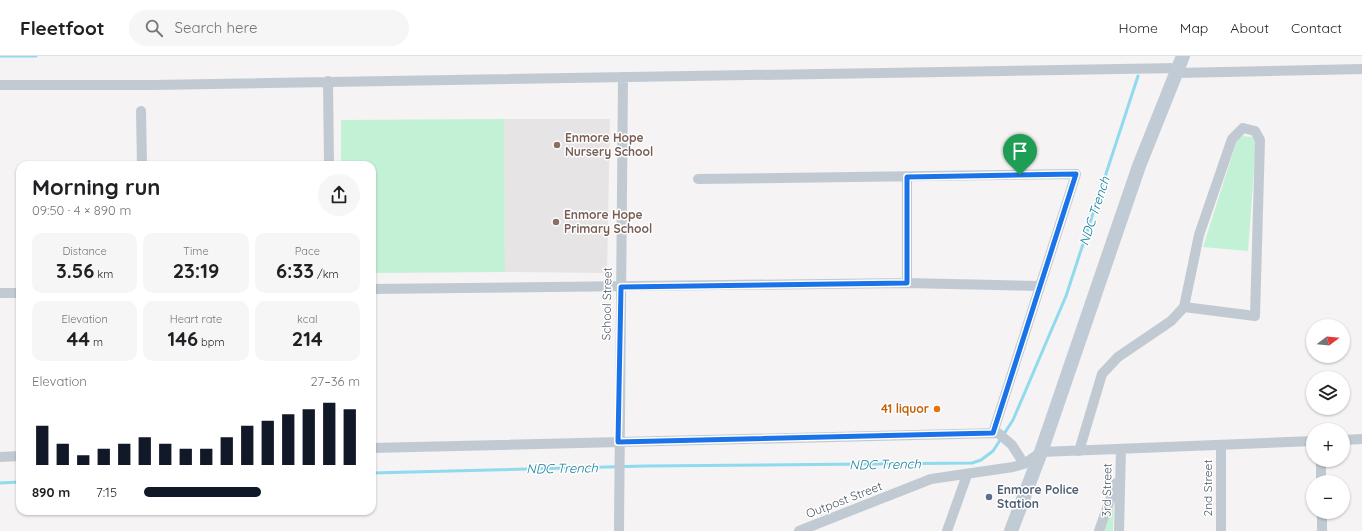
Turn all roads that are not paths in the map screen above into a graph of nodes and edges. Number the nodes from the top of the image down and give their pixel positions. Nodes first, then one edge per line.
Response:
1 (1179, 66) edge
2 (1362, 69) edge
3 (623, 77) junction
4 (328, 81) junction
5 (0, 85) edge
6 (141, 111) dead end
7 (142, 161) edge
8 (329, 161) edge
9 (907, 177) junction
10 (698, 179) dead end
11 (907, 283) junction
12 (1039, 286) junction
13 (621, 287) junction
14 (376, 289) edge
15 (0, 293) edge
16 (16, 293) edge
17 (1184, 307) junction
18 (995, 433) junction
19 (1362, 439) edge
20 (1350, 440) edge
21 (1306, 441) edge
22 (618, 442) junction
23 (1221, 445) junction
24 (376, 448) edge
25 (1121, 449) junction
26 (1079, 451) junction
27 (1041, 452) junction
28 (0, 456) edge
29 (16, 456) edge
30 (1024, 464) junction
31 (967, 475) junction
32 (1119, 475) junction
33 (1322, 519) edge
34 (619, 531) edge
35 (799, 531) edge
36 (947, 531) edge
37 (1011, 531) edge
38 (1099, 531) edge
39 (1119, 531) edge
40 (1221, 531) edge
41 (1322, 531) edge

1 - 2 street
1 - 3 street
1 - 27 main road
3 - 4 street
3 - 13 street, School Street
4 - 5 street
4 - 8 street
6 - 7 street
9 - 10 street
9 - 11 street
9 - 12 street
11 - 12 street
11 - 13 street
12 - 18 street
13 - 14 street
13 - 22 street, School Street
15 - 16 street
17 - 17 street
17 - 26 street
18 - 22 street
18 - 30 street
19 - 20 street
21 - 23 street
22 - 24 street
22 - 34 street, School Street
23 - 25 street
23 - 40 street, 2nd Street
25 - 26 street
25 - 32 street, 3rd Street
26 - 27 street
27 - 30 street, Outpost Street
27 - 37 main road
28 - 29 street
30 - 31 street, Outpost Street
31 - 35 street, Outpost Street
31 - 36 street
32 - 38 street
32 - 39 street, 3rd Street
33 - 41 street

